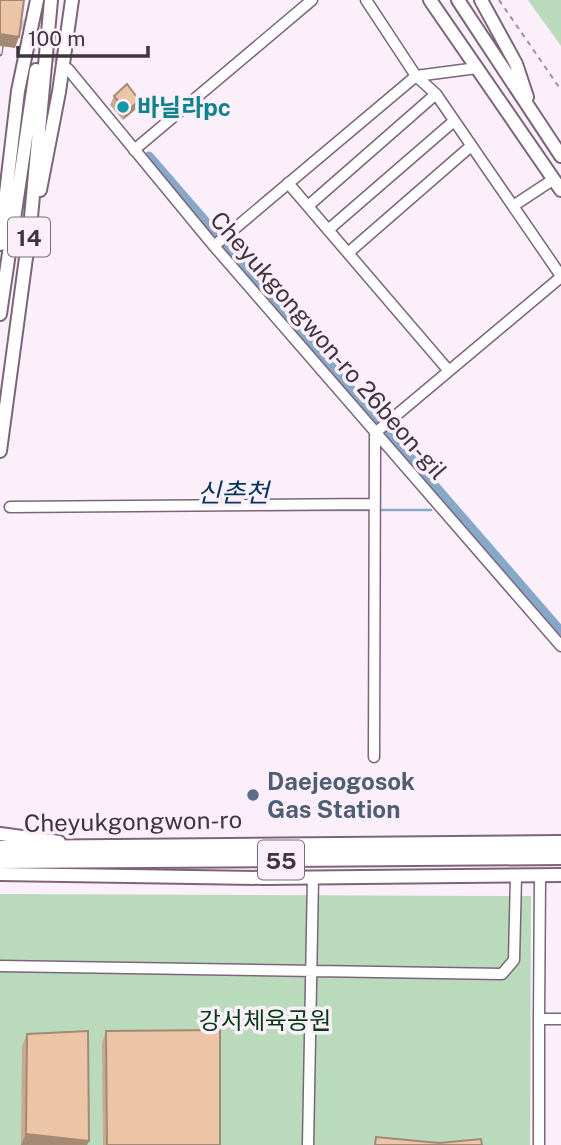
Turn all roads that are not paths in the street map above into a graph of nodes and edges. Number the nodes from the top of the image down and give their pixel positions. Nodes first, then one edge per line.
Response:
1 (37, 0) edge
2 (51, 0) edge
3 (72, 0) edge
4 (312, 0) edge
5 (366, 0) edge
6 (430, 0) edge
7 (458, 0) edge
8 (481, 0) edge
9 (48, 22) junction
10 (477, 68) junction
11 (68, 69) tunnel mouth
12 (416, 76) junction
13 (436, 94) junction
14 (534, 117) junction
15 (454, 121) junction
16 (471, 146) junction
17 (134, 150) junction
18 (561, 156) edge
19 (4, 169) edge
20 (288, 183) junction
21 (557, 184) edge
22 (308, 206) junction
23 (513, 206) junction
24 (30, 228) junction
25 (328, 230) junction
26 (0, 244) edge
27 (214, 246) junction
28 (348, 253) junction
29 (561, 276) edge
30 (0, 314) edge
31 (449, 371) junction
32 (375, 433) junction
33 (0, 451) edge
34 (375, 504) junction
35 (10, 507) dead end
36 (561, 646) edge
37 (374, 757) dead end
38 (0, 834) edge
39 (561, 841) edge
40 (66, 843) junction
41 (0, 846) edge
42 (561, 857) edge
43 (0, 861) edge
44 (0, 874) edge
45 (561, 875) edge
46 (93, 876) junction
47 (516, 876) junction
48 (540, 876) junction
49 (313, 877) junction
50 (0, 880) edge
51 (0, 966) edge
52 (312, 971) junction
53 (539, 1019) junction
54 (561, 1019) edge
55 (308, 1145) edge
56 (539, 1145) edge

1 - 19 main road
2 - 9 main road, 14
3 - 24 main road
4 - 17 street
5 - 12 street
6 - 10 main road
7 - 14 main road
8 - 14 main road
9 - 24 main road, 14
9 - 30 main road, 14
10 - 12 street
10 - 21 main road
11 - 17 street, Cheyukgongwon-ro 26beon-gil
12 - 13 street
12 - 20 street
13 - 15 street
13 - 22 street
14 - 18 main road
15 - 16 street
15 - 25 street
16 - 23 street
16 - 28 street
17 - 27 street, Cheyukgongwon-ro 26beon-gil
19 - 26 main road
20 - 22 street
20 - 27 street
21 - 23 street
22 - 25 street
23 - 29 street
24 - 33 main road, 14
25 - 28 street
27 - 32 street, Cheyukgongwon-ro 26beon-gil
28 - 31 street
29 - 31 street
31 - 32 street
32 - 34 street
32 - 36 street, Cheyukgongwon-ro 26beon-gil
34 - 35 street
34 - 37 street
38 - 40 main road
39 - 40 main road, Cheyukgongwon-ro
39 - 41 highway, 55
40 - 41 main road, Cheyukgongwon-ro
42 - 43 highway, 55
44 - 46 main road
45 - 48 main road
46 - 49 main road
46 - 50 main road
47 - 48 main road
47 - 49 main road
47 - 52 street
48 - 53 street
49 - 52 street
51 - 52 street
52 - 55 street
53 - 54 street
53 - 56 street

